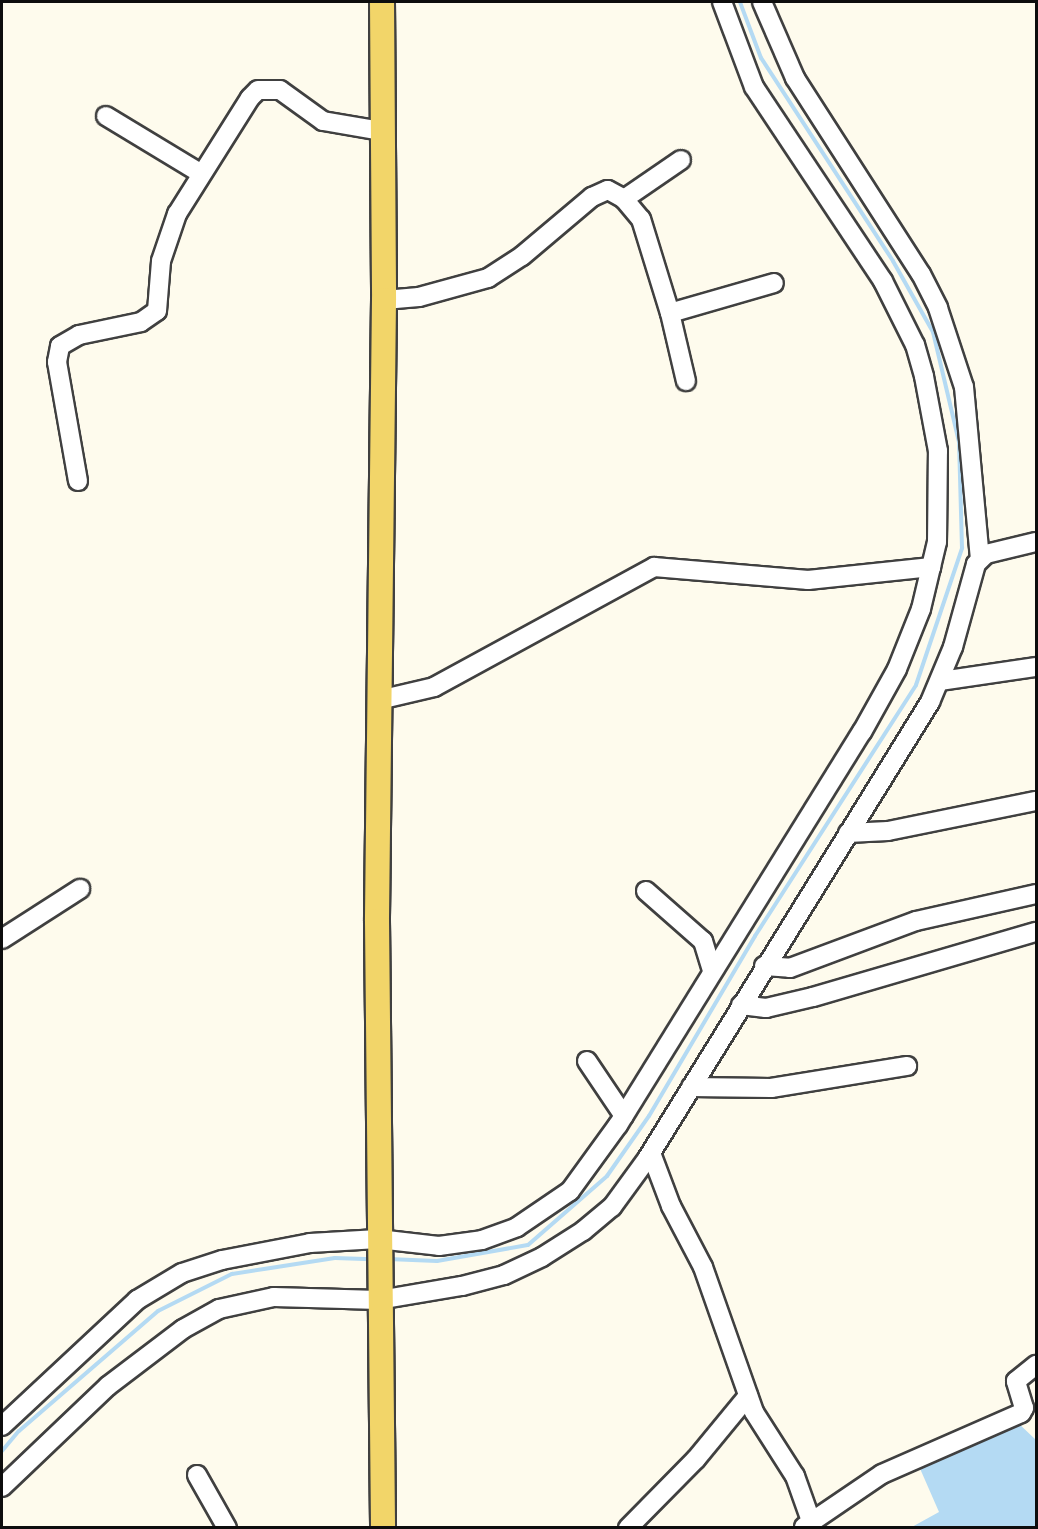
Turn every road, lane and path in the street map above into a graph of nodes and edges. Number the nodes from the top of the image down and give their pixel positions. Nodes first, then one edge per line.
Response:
1 (382, 2) edge
2 (722, 2) edge
3 (762, 2) edge
4 (106, 116) dead end
5 (382, 131) junction
6 (681, 160) dead end
7 (200, 173) junction
8 (624, 199) junction
9 (774, 283) dead end
10 (384, 300) junction
11 (670, 313) junction
12 (686, 381) dead end
13 (78, 481) dead end
14 (1036, 542) edge
15 (980, 559) junction
16 (931, 567) junction
17 (1036, 667) edge
18 (940, 681) junction
19 (379, 700) junction
20 (1036, 801) edge
21 (848, 833) junction
22 (80, 889) dead end
23 (646, 891) dead end
24 (1036, 894) edge
25 (1036, 932) edge
26 (2, 939) edge
27 (764, 966) junction
28 (712, 971) junction
29 (741, 1005) junction
30 (587, 1061) dead end
31 (907, 1066) dead end
32 (691, 1087) junction
33 (624, 1116) junction
34 (651, 1153) junction
35 (379, 1247) junction
36 (379, 1290) junction
37 (1036, 1365) edge
38 (748, 1396) junction
39 (2, 1426) edge
40 (197, 1475) dead end
41 (2, 1487) edge
42 (807, 1524) edge
43 (227, 1527) edge
44 (383, 1527) edge
45 (628, 1527) edge

1 - 5 main road
2 - 16 street
3 - 15 street
4 - 7 street
5 - 7 street
5 - 10 main road
6 - 8 street
7 - 13 street
8 - 10 street
8 - 11 street
9 - 11 street
10 - 19 main road
11 - 12 street
14 - 15 street
15 - 18 street
16 - 19 street
16 - 28 street
17 - 18 street
18 - 21 street
19 - 35 main road
20 - 21 street
21 - 27 street
22 - 26 street
23 - 28 street
24 - 27 street
25 - 29 street
27 - 29 street
28 - 33 street
29 - 32 street
30 - 33 street
31 - 32 street
32 - 34 street
33 - 35 street
34 - 36 street
34 - 38 street
35 - 36 main road
35 - 39 street
36 - 41 street
36 - 44 main road
37 - 42 street
38 - 42 street
38 - 45 street
40 - 43 street

